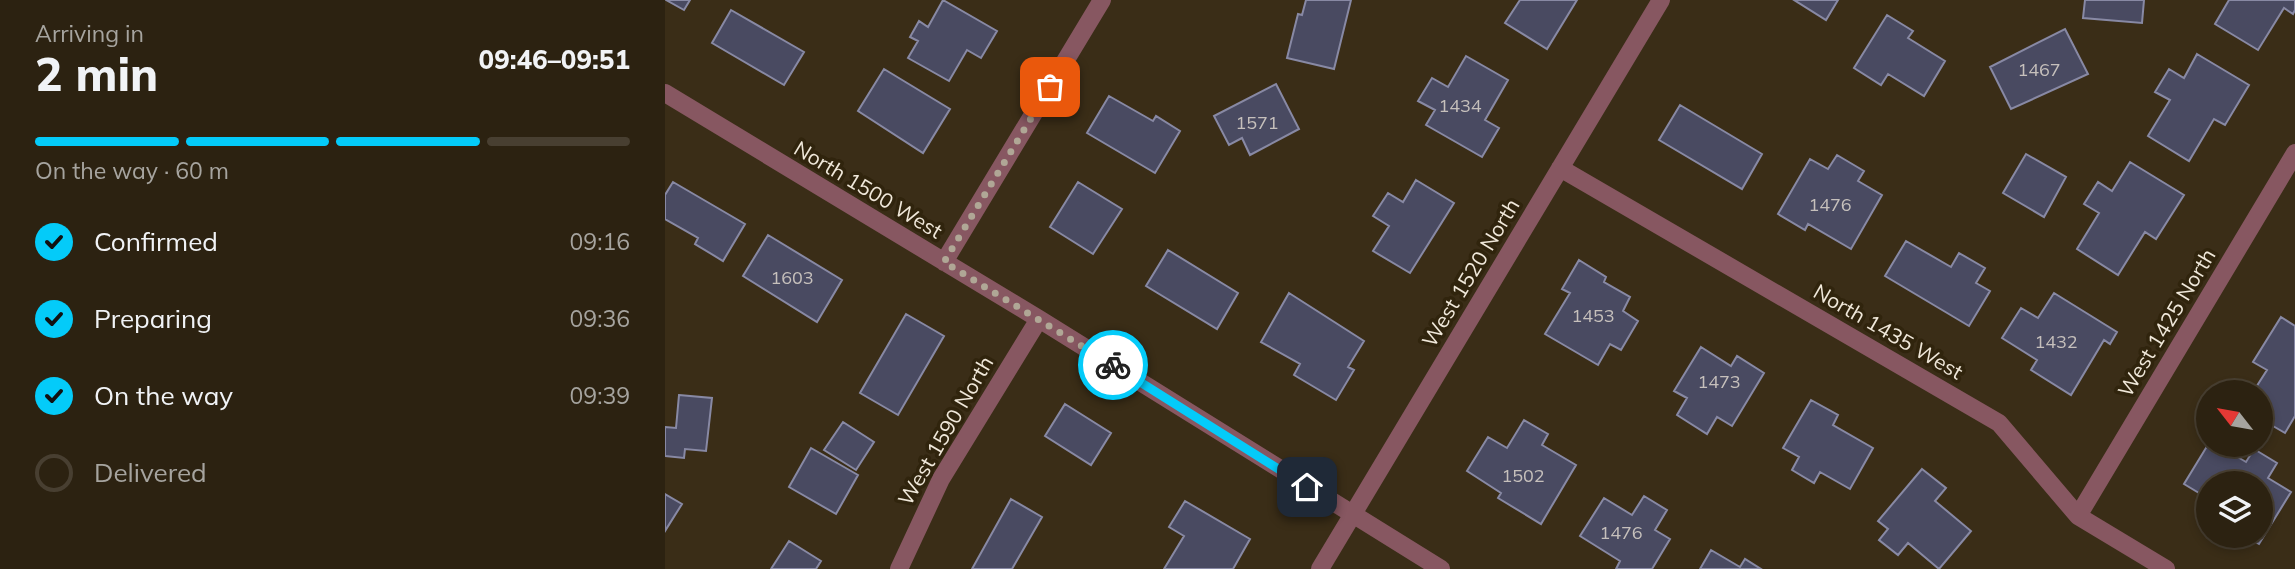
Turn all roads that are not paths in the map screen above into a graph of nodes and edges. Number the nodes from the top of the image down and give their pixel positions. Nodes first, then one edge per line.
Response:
1 (1102, 0) edge
2 (1661, 0) edge
3 (665, 93) edge
4 (2295, 153) edge
5 (1560, 168) junction
6 (944, 262) junction
7 (1039, 318) junction
8 (1352, 515) junction
9 (2078, 516) junction
10 (898, 569) edge
11 (1320, 569) edge
12 (1441, 569) edge
13 (2166, 569) edge

1 - 6 street
2 - 5 street, West 1520 North
3 - 6 street, North 1500 West
4 - 9 street, West 1425 North
5 - 8 street, West 1520 North
5 - 9 street, North 1435 West
6 - 7 street, North 1500 West
7 - 8 street, North 1500 West
7 - 10 street, West 1590 North
8 - 11 street, West 1520 North
8 - 12 street, North 1500 West
9 - 13 street, North 1435 West

